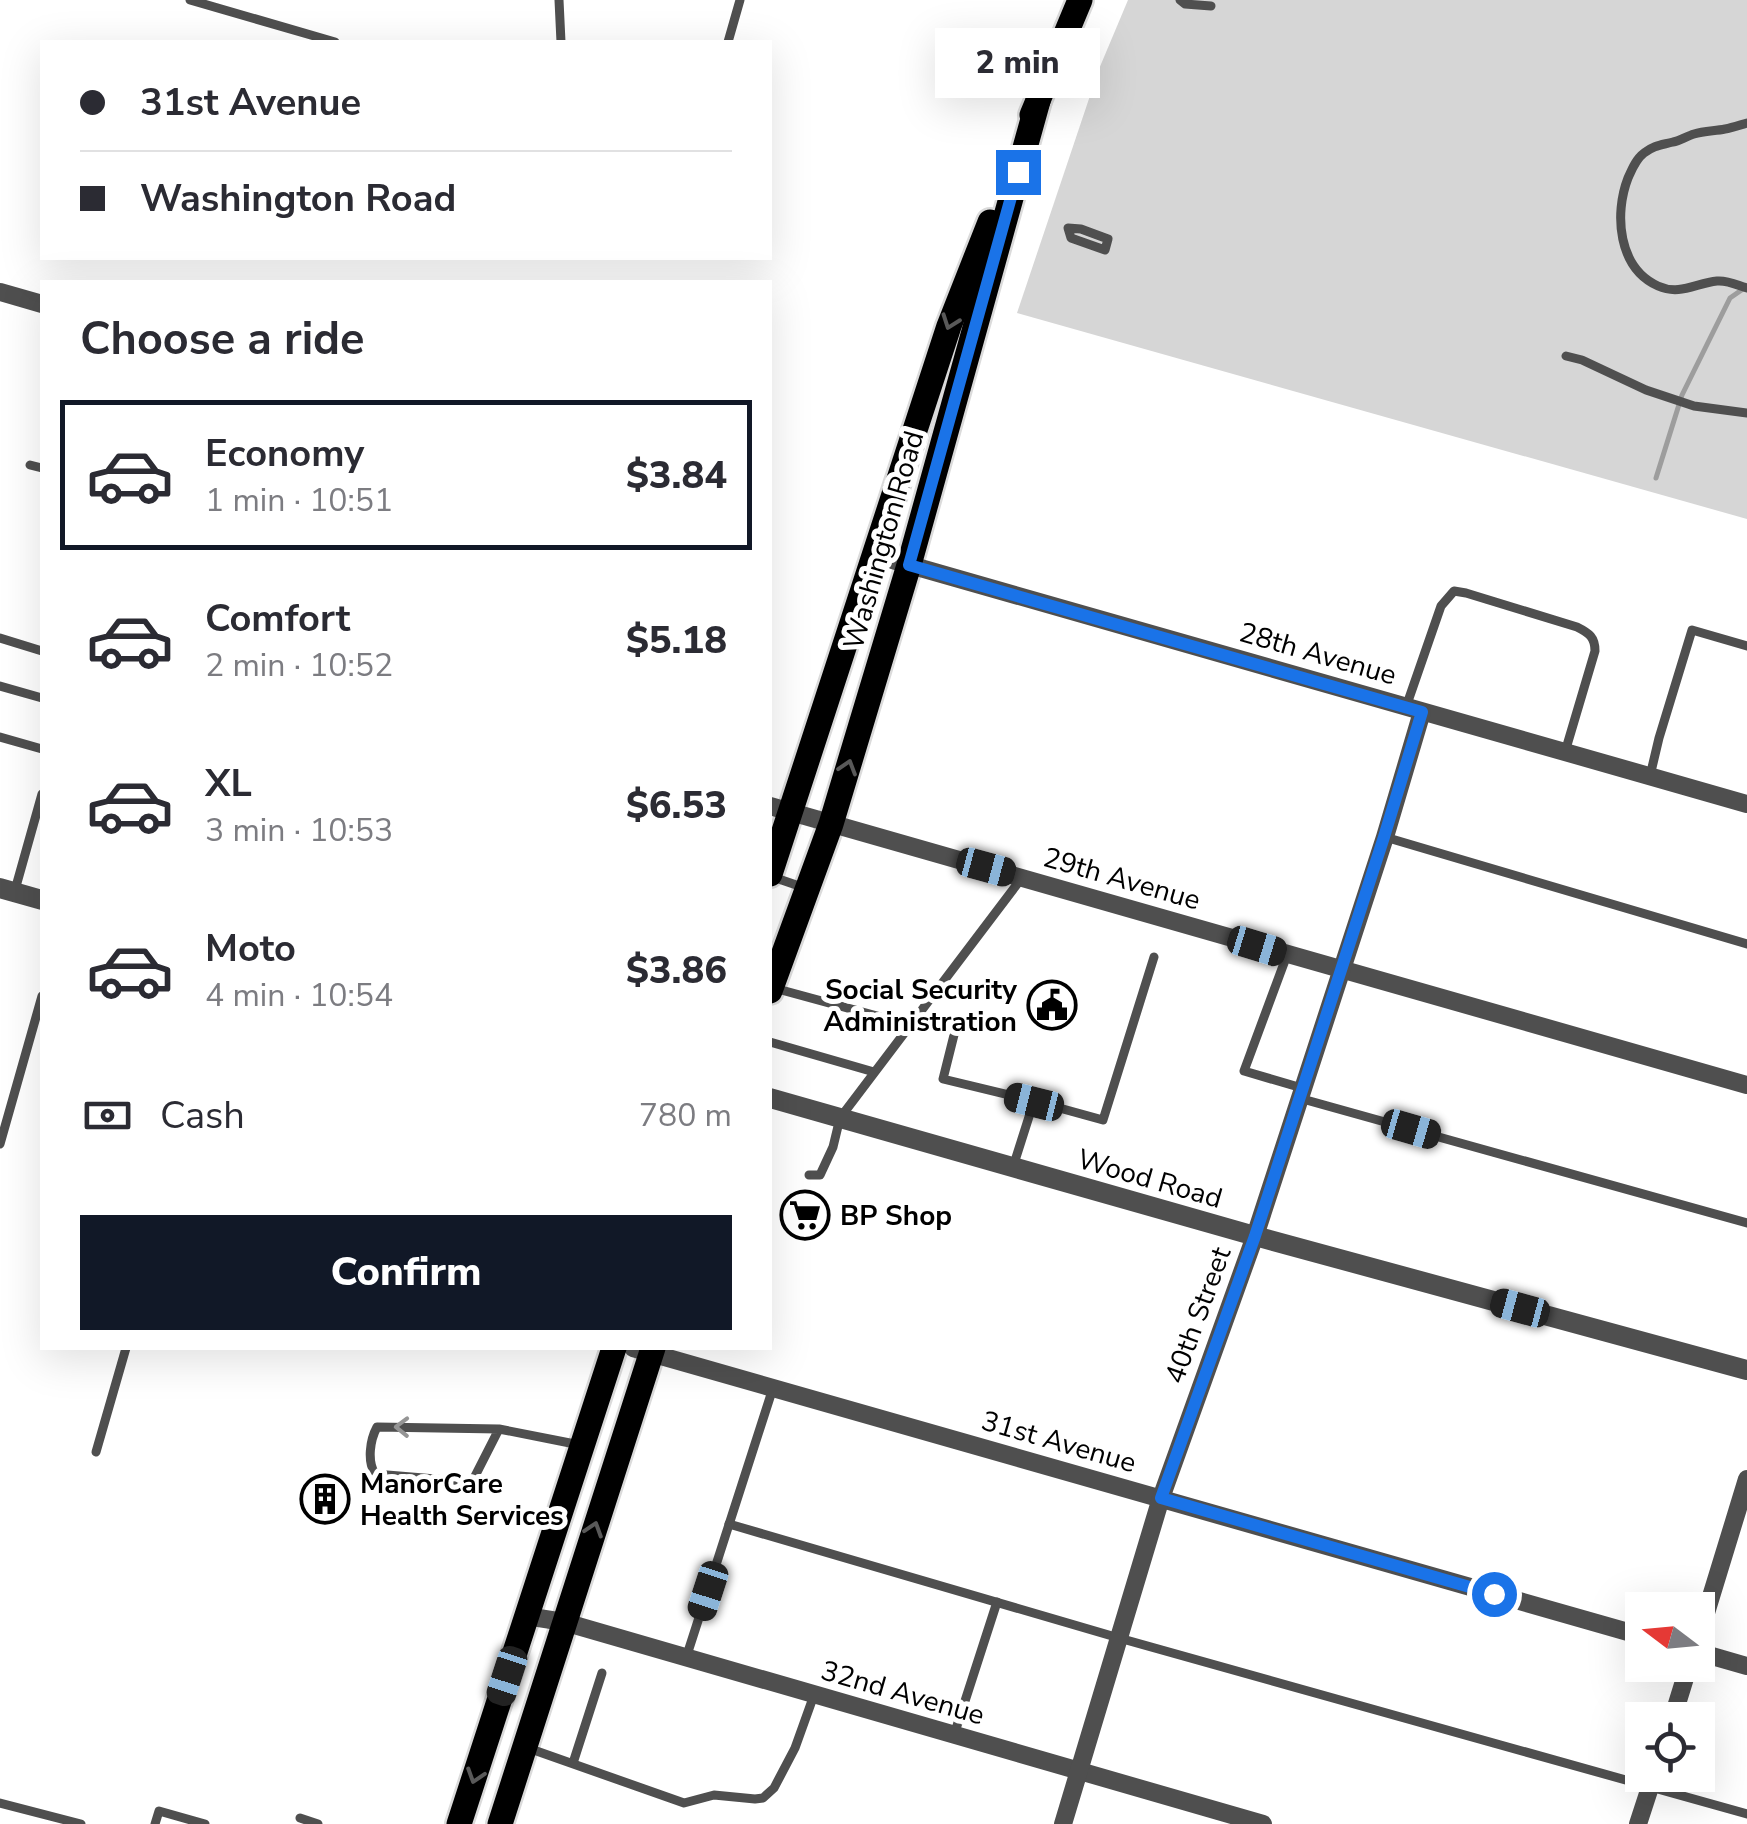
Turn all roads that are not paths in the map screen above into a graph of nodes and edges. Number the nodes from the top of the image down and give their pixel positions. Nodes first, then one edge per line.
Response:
1 (190, 0) edge
2 (558, 0) edge
3 (740, 0) edge
4 (1079, 0) edge
5 (1180, 0) edge
6 (1211, 6) dead end
7 (328, 40) edge
8 (561, 40) edge
9 (729, 40) edge
10 (1038, 101) junction
11 (1747, 123) edge
12 (1747, 288) edge
13 (0, 292) edge
14 (40, 303) edge
15 (1566, 356) dead end
16 (1747, 414) edge
17 (30, 464) dead end
18 (40, 467) edge
19 (875, 555) junction
20 (909, 565) junction
21 (0, 638) edge
22 (1747, 646) edge
23 (40, 650) edge
24 (0, 686) edge
25 (40, 697) edge
26 (1414, 709) junction
27 (0, 737) edge
28 (40, 747) edge
29 (1565, 752) junction
30 (1650, 776) junction
31 (40, 799) edge
32 (1747, 804) edge
33 (780, 809) edge
34 (830, 824) junction
35 (1384, 837) junction
36 (772, 862) edge
37 (772, 876) edge
38 (1022, 877) junction
39 (807, 888) junction
40 (7, 890) edge
41 (40, 899) edge
42 (1747, 944) edge
43 (1288, 955) junction
44 (1154, 957) dead end
45 (1341, 970) junction
46 (772, 986) edge
47 (772, 989) edge
48 (40, 1003) edge
49 (910, 1025) junction
50 (954, 1035) dead end
51 (772, 1043) edge
52 (874, 1072) junction
53 (1747, 1085) edge
54 (1301, 1093) junction
55 (772, 1099) edge
56 (1034, 1102) junction
57 (840, 1118) junction
58 (0, 1144) edge
59 (1013, 1167) junction
60 (809, 1175) dead end
61 (1747, 1223) edge
62 (1255, 1236) junction
63 (125, 1350) edge
64 (613, 1350) edge
65 (646, 1350) edge
66 (649, 1350) edge
67 (1747, 1370) edge
68 (773, 1388) junction
69 (499, 1428) junction
70 (582, 1446) junction
71 (96, 1452) dead end
72 (1747, 1479) edge
73 (1161, 1498) junction
74 (1742, 1513) edge
75 (729, 1524) junction
76 (1714, 1592) edge
77 (998, 1602) junction
78 (526, 1616) junction
79 (564, 1622) junction
80 (1625, 1631) edge
81 (1119, 1638) junction
82 (1715, 1657) edge
83 (686, 1658) junction
84 (1747, 1666) edge
85 (602, 1674) dead end
86 (814, 1695) junction
87 (954, 1735) junction
88 (488, 1736) junction
89 (524, 1746) junction
90 (573, 1764) junction
91 (1080, 1771) junction
92 (1625, 1773) edge
93 (1648, 1792) edge
94 (1686, 1792) edge
95 (0, 1803) edge
96 (1747, 1814) edge
97 (300, 1818) dead end
98 (81, 1824) edge
99 (155, 1824) edge
100 (205, 1824) edge
101 (318, 1824) edge
102 (459, 1824) edge
103 (500, 1824) edge
104 (1063, 1824) edge
105 (1263, 1824) edge
106 (1638, 1824) edge

1 - 7 lane
2 - 8 lane
3 - 9 lane
4 - 10 main road, Washington Road
5 - 6 lane
10 -> 19 main road, Washington Road
10 - 20 main road, Washington Road
11 - 12 lane
13 - 14 street
15 - 16 lane
17 - 18 lane
19 - 20 street, 28th Avenue
19 - 33 main road, Washington Road
20 - 26 street, 28th Avenue
34 -> 20 main road, Washington Road
21 - 23 lane
22 - 30 lane
24 - 25 lane
26 - 29 street, 28th Avenue
26 - 29 lane
26 - 35 street, 40th Street
27 - 28 lane
29 - 30 street, 28th Avenue
30 - 32 street, 28th Avenue
31 - 40 lane
33 - 34 street, 29th Avenue
33 - 36 main road, Washington Road
34 - 38 street, 29th Avenue
34 - 39 main road, Washington Road
35 - 42 lane
35 - 45 street, 40th Street
37 - 39 lane
38 - 43 street, 29th Avenue
38 - 49 lane
39 - 46 main road, Washington Road
40 - 41 street
43 - 45 street, 29th Avenue
43 - 54 lane
44 - 56 lane
45 - 53 street, 29th Avenue
45 - 54 street, 40th Street
47 - 49 lane
48 - 58 lane
49 - 52 lane
50 - 56 lane
51 - 52 lane
52 - 57 lane
54 - 61 lane
54 - 62 street, 40th Street
55 - 57 street, Wood Road
56 - 59 lane
57 - 59 street, Wood Road
57 - 60 lane
59 - 62 street, Wood Road
62 - 67 street, Wood Road
62 - 73 street, 40th Street
63 - 71 lane
64 - 70 main road
79 -> 65 main road
66 - 68 street, 31st Avenue
68 - 73 street, 31st Avenue
68 - 75 lane
69 -> 69 lane
69 - 70 lane
70 - 78 main road
72 - 74 street
73 - 80 street, 31st Avenue
73 - 81 street, 40th Street
74 - 76 street
75 - 77 lane
75 - 83 lane
77 - 81 lane
77 - 87 lane
78 - 79 street, 32nd Avenue
78 - 88 main road
79 - 83 street, 32nd Avenue
79 - 89 main road
81 - 91 street, 40th Street
81 - 92 lane
82 - 84 street
83 - 86 street, 32nd Avenue
85 - 90 lane
86 - 87 street, 32nd Avenue
86 - 90 lane
87 - 91 street, 32nd Avenue
88 - 89 main road
88 -> 102 main road
89 - 90 lane
89 - 103 main road
91 - 104 street, 40th Street
91 - 105 street, 32nd Avenue
93 - 106 street
94 - 96 lane
95 - 98 lane
97 - 101 lane
99 - 100 lane

